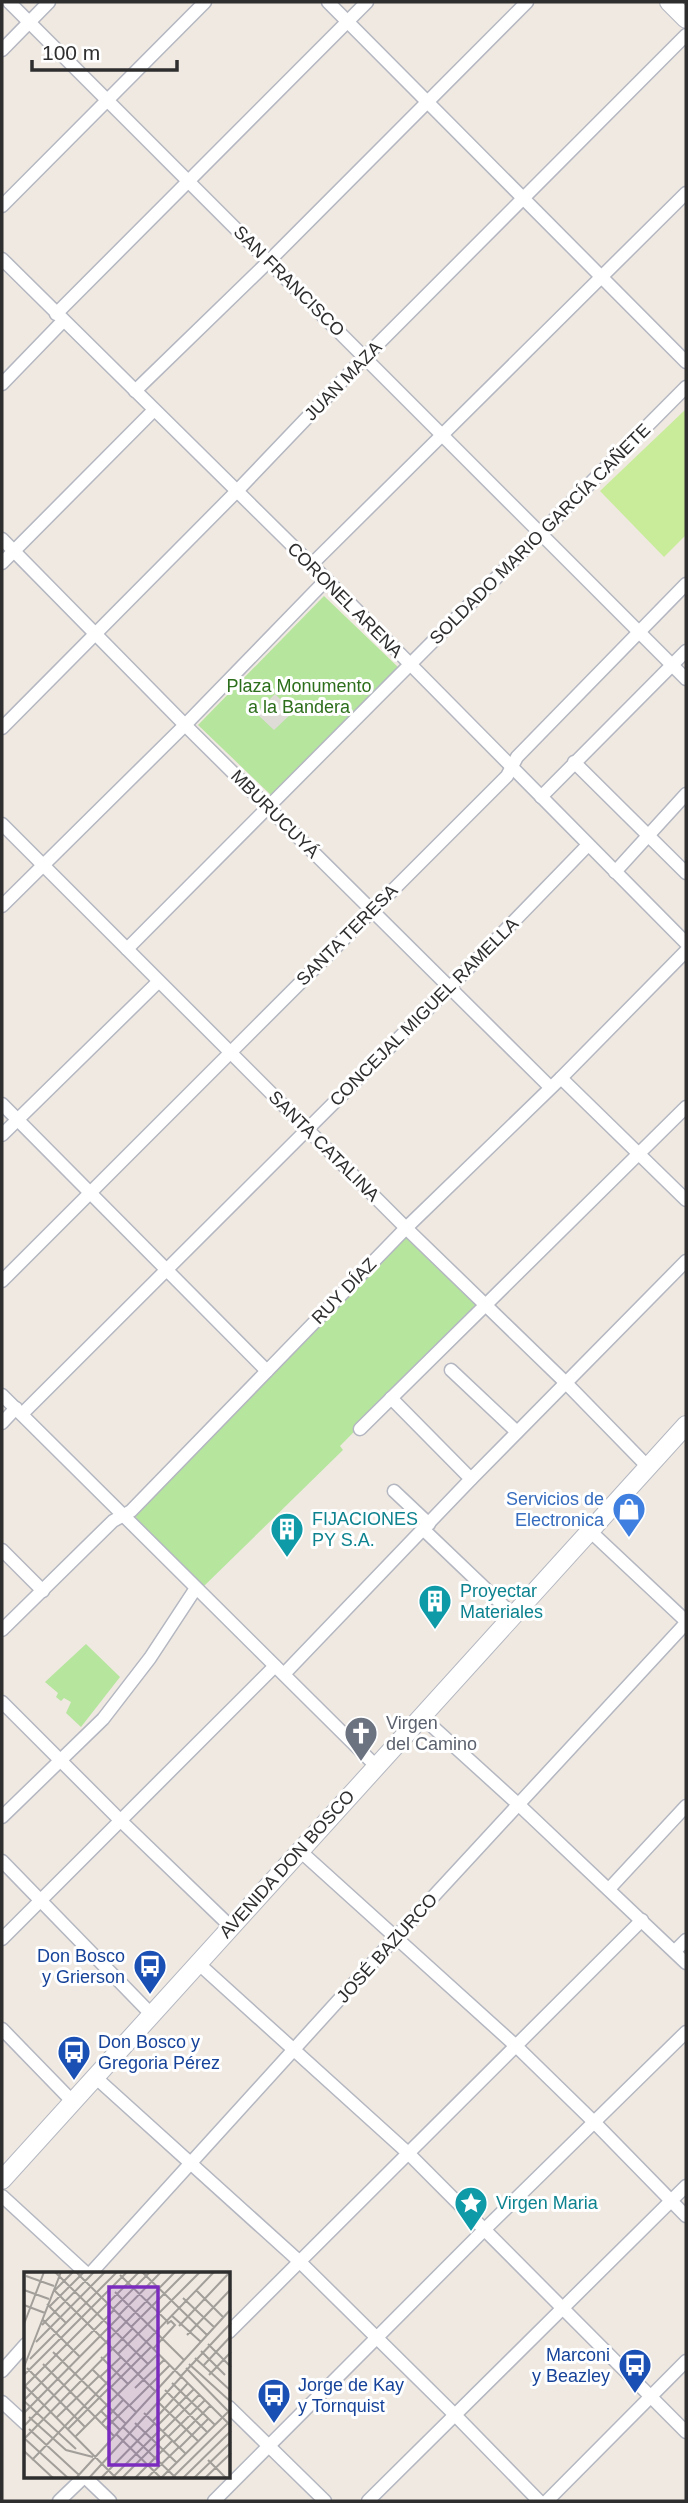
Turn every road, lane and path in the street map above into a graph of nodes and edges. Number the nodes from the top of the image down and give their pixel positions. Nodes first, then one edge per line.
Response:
1 (9, 2) edge
2 (49, 2) edge
3 (205, 2) edge
4 (328, 2) edge
5 (367, 2) edge
6 (527, 2) edge
7 (669, 2) edge
8 (686, 19) edge
9 (348, 21) junction
10 (29, 22) junction
11 (686, 35) edge
12 (2, 50) edge
13 (108, 100) junction
14 (427, 101) junction
15 (188, 180) junction
16 (686, 193) edge
17 (523, 200) junction
18 (2, 206) edge
19 (2, 259) edge
20 (269, 261) junction
21 (603, 276) junction
22 (59, 317) junction
23 (365, 357) junction
24 (686, 362) edge
25 (2, 384) edge
26 (686, 387) edge
27 (135, 391) junction
28 (153, 411) junction
29 (443, 436) junction
30 (236, 492) junction
31 (539, 534) junction
32 (2, 539) edge
33 (14, 551) junction
34 (2, 563) edge
35 (311, 565) junction
36 (326, 580) junction
37 (686, 584) edge
38 (639, 632) junction
39 (95, 635) junction
40 (686, 652) edge
41 (410, 665) junction
42 (673, 666) junction
43 (686, 679) edge
44 (185, 725) junction
45 (2, 728) edge
46 (574, 762) junction
47 (512, 768) junction
48 (686, 794) edge
49 (541, 797) junction
50 (268, 808) junction
51 (2, 824) edge
52 (648, 835) junction
53 (587, 846) junction
54 (43, 864) junction
55 (615, 872) junction
56 (686, 873) edge
57 (2, 906) edge
58 (372, 910) junction
59 (686, 943) edge
60 (127, 949) junction
61 (686, 951) edge
62 (158, 982) junction
63 (450, 987) junction
64 (230, 1051) junction
65 (561, 1078) junction
66 (550, 1087) junction
67 (2, 1104) edge
68 (686, 1107) edge
69 (17, 1119) junction
70 (307, 1129) junction
71 (2, 1135) edge
72 (638, 1154) junction
73 (90, 1192) junction
74 (686, 1200) edge
75 (406, 1228) junction
76 (686, 1261) edge
77 (167, 1271) junction
78 (2, 1281) edge
79 (486, 1304) junction
80 (451, 1370) dead end
81 (267, 1371) junction
82 (565, 1382) junction
83 (2, 1395) edge
84 (391, 1398) junction
85 (19, 1411) junction
86 (2, 1423) edge
87 (686, 1425) edge
88 (360, 1429) dead end
89 (517, 1432) junction
90 (648, 1467) junction
91 (471, 1479) junction
92 (394, 1491) dead end
93 (123, 1515) junction
94 (426, 1527) junction
95 (590, 1531) junction
96 (2, 1550) edge
97 (196, 1588) junction
98 (43, 1591) junction
99 (513, 1615) junction
100 (686, 1622) edge
101 (2, 1630) edge
102 (279, 1670) junction
103 (2, 1702) edge
104 (422, 1717) junction
105 (61, 1761) junction
106 (376, 1766) junction
107 (519, 1805) junction
108 (686, 1806) edge
109 (2, 1817) edge
110 (121, 1821) junction
111 (299, 1850) junction
112 (2, 1861) edge
113 (609, 1889) junction
114 (40, 1900) junction
115 (642, 1920) junction
116 (230, 1926) junction
117 (395, 1938) junction
118 (2, 1939) edge
119 (686, 1940) edge
120 (675, 1951) junction
121 (686, 1963) edge
122 (199, 1964) junction
123 (152, 2015) junction
124 (2, 2029) edge
125 (686, 2032) edge
126 (516, 2046) junction
127 (295, 2051) junction
128 (94, 2076) junction
129 (72, 2101) junction
130 (595, 2123) junction
131 (408, 2153) junction
132 (192, 2163) junction
133 (2, 2180) edge
134 (686, 2186) edge
135 (2, 2196) edge
136 (671, 2201) junction
137 (686, 2216) edge
138 (484, 2230) junction
139 (300, 2262) junction
140 (86, 2272) edge
141 (90, 2272) edge
142 (561, 2308) junction
143 (231, 2330) edge
144 (377, 2337) junction
145 (24, 2346) edge
146 (686, 2361) edge
147 (2, 2371) edge
148 (650, 2397) junction
149 (2, 2402) edge
150 (231, 2409) edge
151 (455, 2414) junction
152 (24, 2422) edge
153 (686, 2432) edge
154 (271, 2447) junction
155 (84, 2478) edge
156 (86, 2478) edge
157 (60, 2501) edge
158 (110, 2501) edge
159 (214, 2501) edge
160 (325, 2501) edge
161 (369, 2501) edge
162 (539, 2501) edge
163 (547, 2501) edge

1 - 10 street, SAN FRANCISCO
2 - 10 street
3 - 13 street
4 - 9 street
5 - 9 street
6 - 14 street
7 - 8 main road
9 - 14 street
9 - 15 street
10 - 12 street
10 - 13 street, SAN FRANCISCO
11 - 17 street, JUAN MAZA
13 - 15 street, SAN FRANCISCO
13 - 18 street
14 - 17 street
14 - 20 street
15 - 20 street, SAN FRANCISCO
15 - 22 street
16 - 21 street
17 - 21 street
17 - 23 street, JUAN MAZA
19 - 22 street, CORONEL ARENA
20 - 23 street, SAN FRANCISCO
20 - 27 street
21 - 24 street
21 - 29 street
22 - 25 street
22 - 27 street, CORONEL ARENA
23 - 29 street, SAN FRANCISCO
23 - 30 street, JUAN MAZA
26 - 31 street, SOLDADO MARIO GARCÍA CAÑETE
27 - 28 street, CORONEL ARENA
28 - 30 street, CORONEL ARENA
28 - 33 street
29 - 31 street, SAN FRANCISCO
29 - 35 street
30 - 35 street, CORONEL ARENA
30 - 39 street, JUAN MAZA
31 - 38 street, SAN FRANCISCO
31 - 41 street, SOLDADO MARIO GARCÍA CAÑETE
32 - 33 street, MBURUCUYÁ
33 - 34 street
33 - 39 street, MBURUCUYÁ
35 - 36 street, CORONEL ARENA
36 - 41 street, CORONEL ARENA
36 - 44 street
37 - 38 street, SANTA TERESA
38 - 42 street, SAN FRANCISCO
38 - 47 street, SANTA TERESA
39 - 44 street, MBURUCUYÁ
39 - 45 street, JUAN MAZA
40 - 42 street
41 - 47 street, CORONEL ARENA
41 - 50 street, SOLDADO MARIO GARCÍA CAÑETE
42 - 43 street, SAN FRANCISCO
42 - 46 street
44 - 50 street, MBURUCUYÁ
44 - 54 street
46 - 49 street
46 - 52 street
47 - 49 street, CORONEL ARENA
47 - 58 street, SANTA TERESA
48 - 52 street
49 - 53 street, CORONEL ARENA
50 - 58 street, MBURUCUYÁ
50 - 60 street, SOLDADO MARIO GARCÍA CAÑETE
51 - 54 street, SANTA CATALINA
52 - 55 street
52 - 56 street
53 - 55 street, CORONEL ARENA
53 - 63 street, CONCEJAL MIGUEL RAMELLA
54 - 57 street
54 - 60 street, SANTA CATALINA
55 - 59 street, CORONEL ARENA
58 - 63 street, MBURUCUYÁ
58 - 64 street, SANTA TERESA
60 - 62 street, SANTA CATALINA
61 - 65 street, RUY DÍAZ
62 - 64 street, SANTA CATALINA
62 - 69 street
63 - 66 street, MBURUCUYÁ
63 - 70 street, CONCEJAL MIGUEL RAMELLA
64 - 70 street, SANTA CATALINA
64 - 73 street, SANTA TERESA
65 - 66 street, RUY DÍAZ
65 - 72 street
66 - 75 street, RUY DÍAZ
67 - 69 street
68 - 72 street
69 - 71 street
69 - 73 street
70 - 75 street, SANTA CATALINA
70 - 77 street, CONCEJAL MIGUEL RAMELLA
72 - 74 street
72 - 79 street
73 - 77 street
73 - 78 street, SANTA TERESA
75 - 79 street, SANTA CATALINA
75 - 81 street, RUY DÍAZ
76 - 82 street
77 - 81 street
77 - 85 street, CONCEJAL MIGUEL RAMELLA
79 - 82 street, SANTA CATALINA
79 - 84 street
80 - 89 street
81 - 93 street, RUY DÍAZ
82 - 89 street
82 - 90 street, SANTA CATALINA
83 - 85 street
84 - 88 street
84 - 91 street
85 - 86 street, CONCEJAL MIGUEL RAMELLA
85 - 93 street
87 - 90 main road, AVENIDA DON BOSCO
89 - 91 street
90 - 95 main road, AVENIDA DON BOSCO
91 - 94 street
92 - 94 street
93 - 97 street
93 - 98 street, RUY DÍAZ
94 - 99 street
94 - 102 street
95 - 99 main road, AVENIDA DON BOSCO
95 - 100 street
96 - 98 street
97 - 102 street
97 - 105 street
98 - 101 street, RUY DÍAZ
99 - 104 main road, AVENIDA DON BOSCO
100 - 107 street, JOSÉ BAZURCO
102 - 106 street
102 - 110 street
103 - 105 street
104 - 106 main road, AVENIDA DON BOSCO
104 - 107 street
105 - 109 street
105 - 110 street
106 - 111 main road, AVENIDA DON BOSCO
107 - 113 street
107 - 117 street, JOSÉ BAZURCO
108 - 113 street
110 - 114 street
110 - 116 street
111 - 116 main road, AVENIDA DON BOSCO
111 - 117 street
112 - 114 street
113 - 115 street
114 - 118 street
114 - 123 street
115 - 120 street
115 - 126 street
116 - 122 main road, AVENIDA DON BOSCO
117 - 126 street
117 - 127 street, JOSÉ BAZURCO
119 - 120 street
120 - 121 street
122 - 123 main road, AVENIDA DON BOSCO
122 - 127 street
123 - 128 main road, AVENIDA DON BOSCO
124 - 129 street
125 - 130 street
126 - 130 street
126 - 131 street
127 - 131 street
127 - 132 street, JOSÉ BAZURCO
128 - 129 main road, AVENIDA DON BOSCO
128 - 132 street
129 - 133 main road, AVENIDA DON BOSCO
130 - 136 street
130 - 138 street
131 - 138 street
131 - 139 street
132 - 139 street
132 - 141 street, JOSÉ BAZURCO
134 - 136 street
135 - 140 street
136 - 137 street
136 - 142 street
138 - 142 street
138 - 144 street
139 - 143 street
139 - 144 street
142 - 148 street
142 - 151 street
144 - 151 street
144 - 154 street
145 - 147 street
146 - 148 street
148 - 153 street
148 - 163 street
149 - 152 street
150 - 154 street
151 - 161 street
151 - 162 street
154 - 159 street
154 - 160 street
155 - 157 street
156 - 158 street

